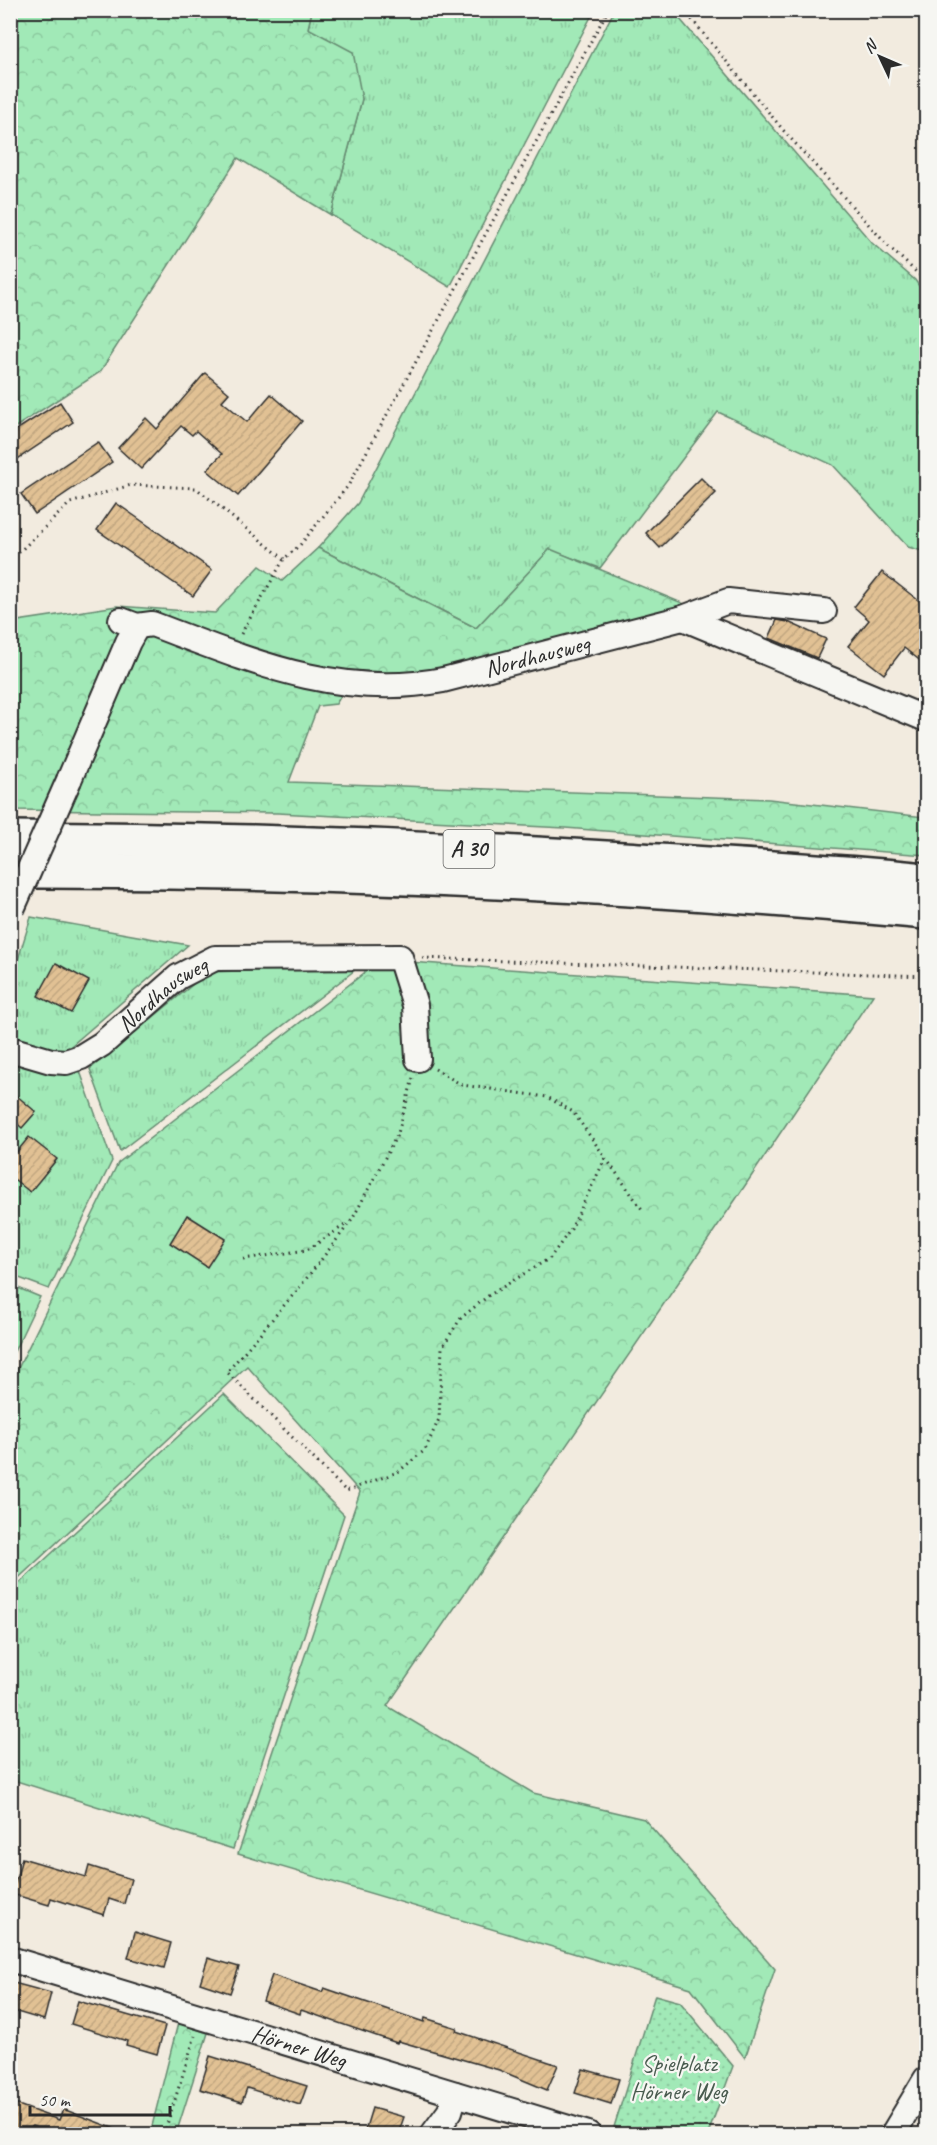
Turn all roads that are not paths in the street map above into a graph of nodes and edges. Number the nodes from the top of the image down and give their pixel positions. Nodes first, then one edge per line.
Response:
1 (824, 612) dead end
2 (683, 618) junction
3 (927, 719) edge
4 (10, 838) edge
5 (10, 871) edge
6 (927, 880) edge
7 (11, 911) edge
8 (927, 912) edge
9 (10, 1049) edge
10 (418, 1059) road end
11 (10, 1959) edge
12 (926, 2079) edge
13 (455, 2094) junction
14 (434, 2134) edge
15 (588, 2134) edge
16 (893, 2134) edge

1 - 2 street, Nordhausweg
2 - 3 street
2 - 7 street, Nordhausweg, bridge
4 - 6 highway, A 30
5 - 8 highway, A 30
9 - 10 street, Nordhausweg
11 - 13 street, Hörner Weg
12 - 16 street
13 - 14 street
13 - 15 street, Hörner Weg

